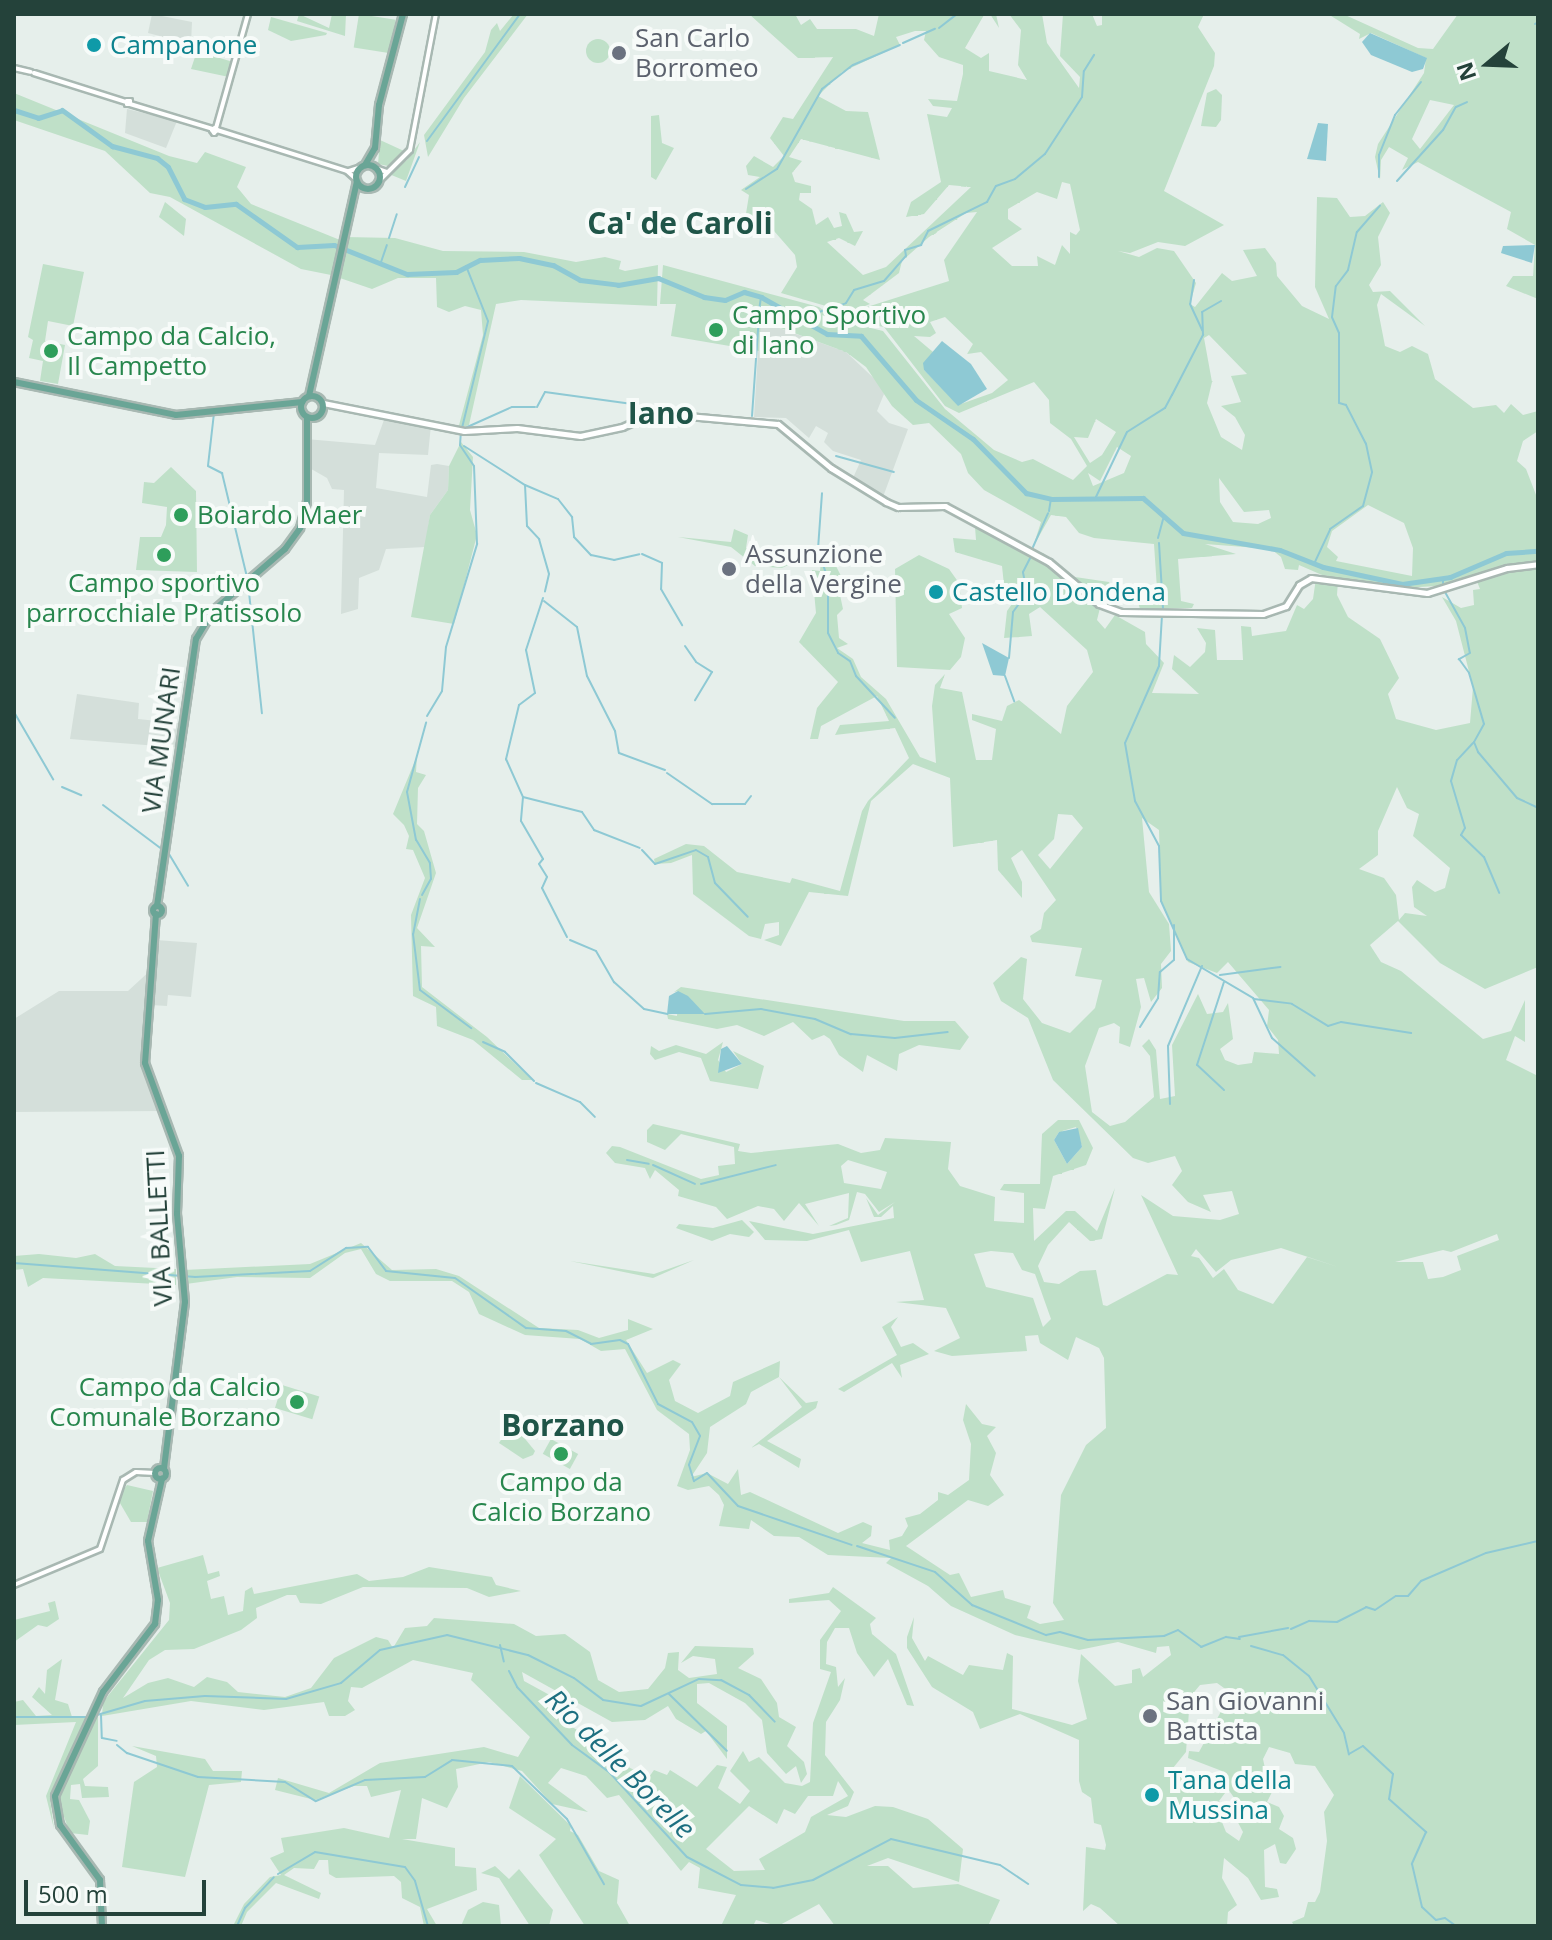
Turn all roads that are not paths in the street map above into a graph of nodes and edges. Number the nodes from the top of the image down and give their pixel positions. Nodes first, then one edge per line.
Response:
1 (248, 14) edge
2 (403, 14) edge
3 (436, 14) edge
4 (14, 68) edge
5 (215, 129) junction
6 (374, 154) junction
7 (363, 166) junction
8 (377, 168) junction
9 (347, 171) junction
10 (384, 175) junction
11 (357, 180) junction
12 (368, 189) junction
13 (353, 199) junction
14 (14, 382) edge
15 (313, 382) junction
16 (309, 396) junction
17 (320, 400) junction
18 (302, 406) junction
19 (334, 407) junction
20 (319, 414) junction
21 (307, 417) junction
22 (310, 431) junction
23 (1538, 564) edge
24 (156, 914) joint
25 (159, 1473) junction
26 (14, 1585) edge
27 (102, 1926) edge

1 - 5 street
2 - 6 main road
3 - 10 street
4 - 5 street
5 - 9 street
6 - 7 main road
6 - 8 main road
7 - 8 main road
7 - 9 street
7 - 11 main road
8 - 10 main road
9 - 11 street
10 - 12 main road
11 - 12 main road
11 - 13 main road
12 - 13 main road
13 - 15 main road
14 - 18 main road
15 - 16 main road
15 - 17 main road
16 - 17 main road
16 - 18 main road
17 - 19 main road
17 - 20 main road, VIA MUNARI
18 - 21 main road
19 - 20 main road
19 - 23 main road
20 - 21 main road
20 - 22 main road, VIA MUNARI
21 - 22 main road, VIA MUNARI
22 - 24 main road, VIA MUNARI
24 - 25 main road, VIA BALLETTI
25 - 26 street
25 - 27 main road, VIA BALLETTI

